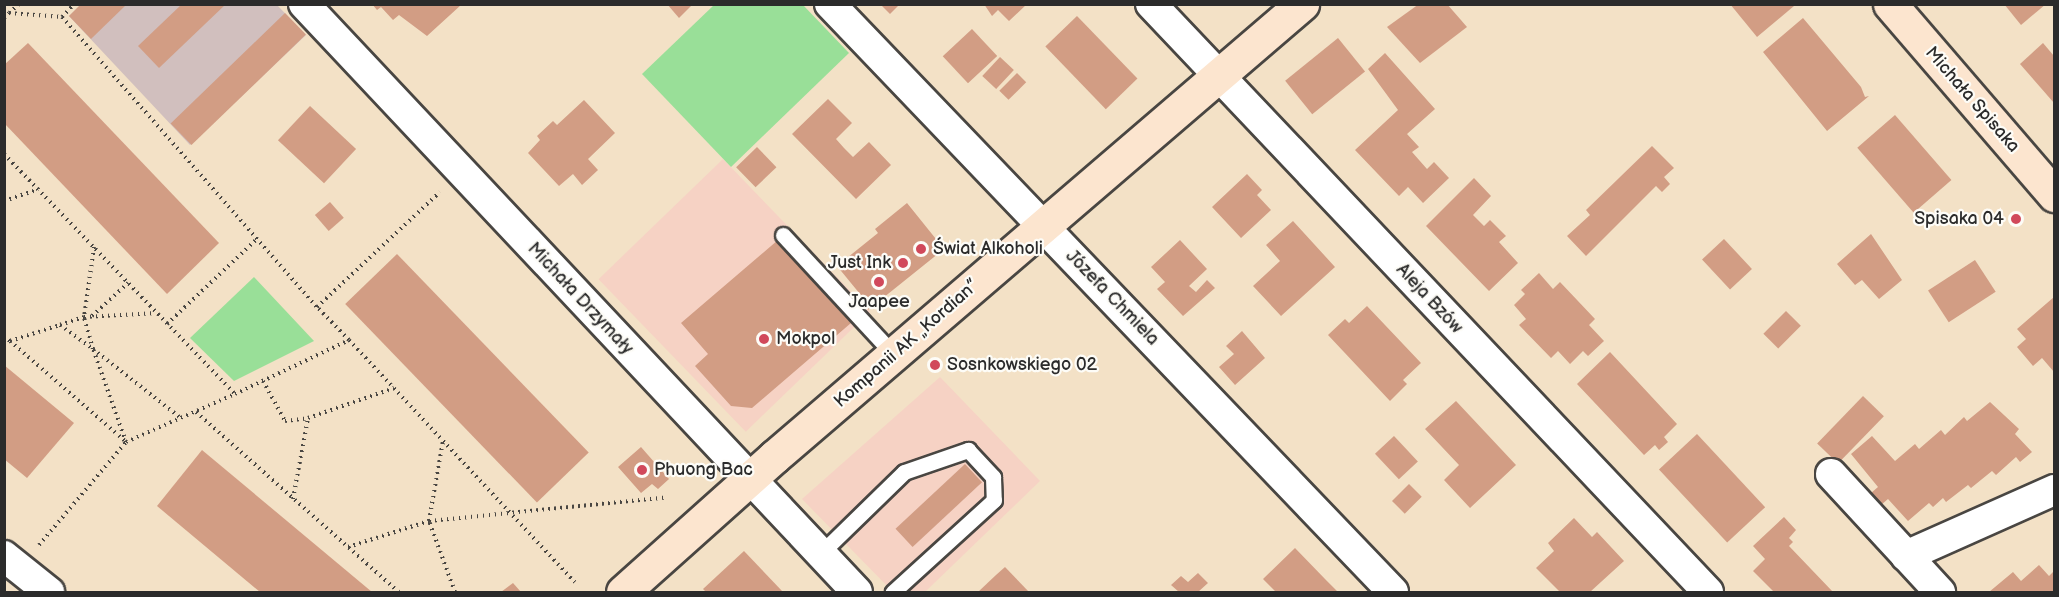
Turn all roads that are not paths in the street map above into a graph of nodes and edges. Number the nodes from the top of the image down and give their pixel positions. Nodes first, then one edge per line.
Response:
1 (304, 4) edge
2 (830, 4) edge
3 (1151, 4) edge
4 (1302, 4) edge
5 (1890, 4) edge
6 (1219, 76) junction
7 (2055, 195) edge
8 (1043, 227) junction
9 (783, 235) dead end
10 (894, 355) junction
11 (1830, 474) dead end
12 (750, 479) junction
13 (2055, 490) edge
14 (820, 554) junction
15 (18, 555) edge
16 (1906, 556) junction
17 (49, 592) edge
18 (623, 592) edge
19 (857, 592) edge
20 (893, 592) edge
21 (1393, 592) edge
22 (1708, 592) edge
23 (1940, 592) edge

1 - 12 street, Michała Drzymały
2 - 8 street, Józefa Chmiela
3 - 6 street, Aleja Bzów
4 - 6 street, Kompanii AK „Kordian”
5 - 7 street, Michała Spisaka
6 - 8 street, Kompanii AK „Kordian”
6 - 22 street, Aleja Bzów
8 - 10 street, Kompanii AK „Kordian”
8 - 21 street, Józefa Chmiela
9 - 10 lane
10 - 12 street, Kompanii AK „Kordian”
11 - 16 street
12 - 14 street, Michała Drzymały
12 - 18 street, Kompanii AK „Kordian”
13 - 16 street
14 - 19 street, Michała Drzymały
14 - 20 lane
15 - 17 street
16 - 23 street

